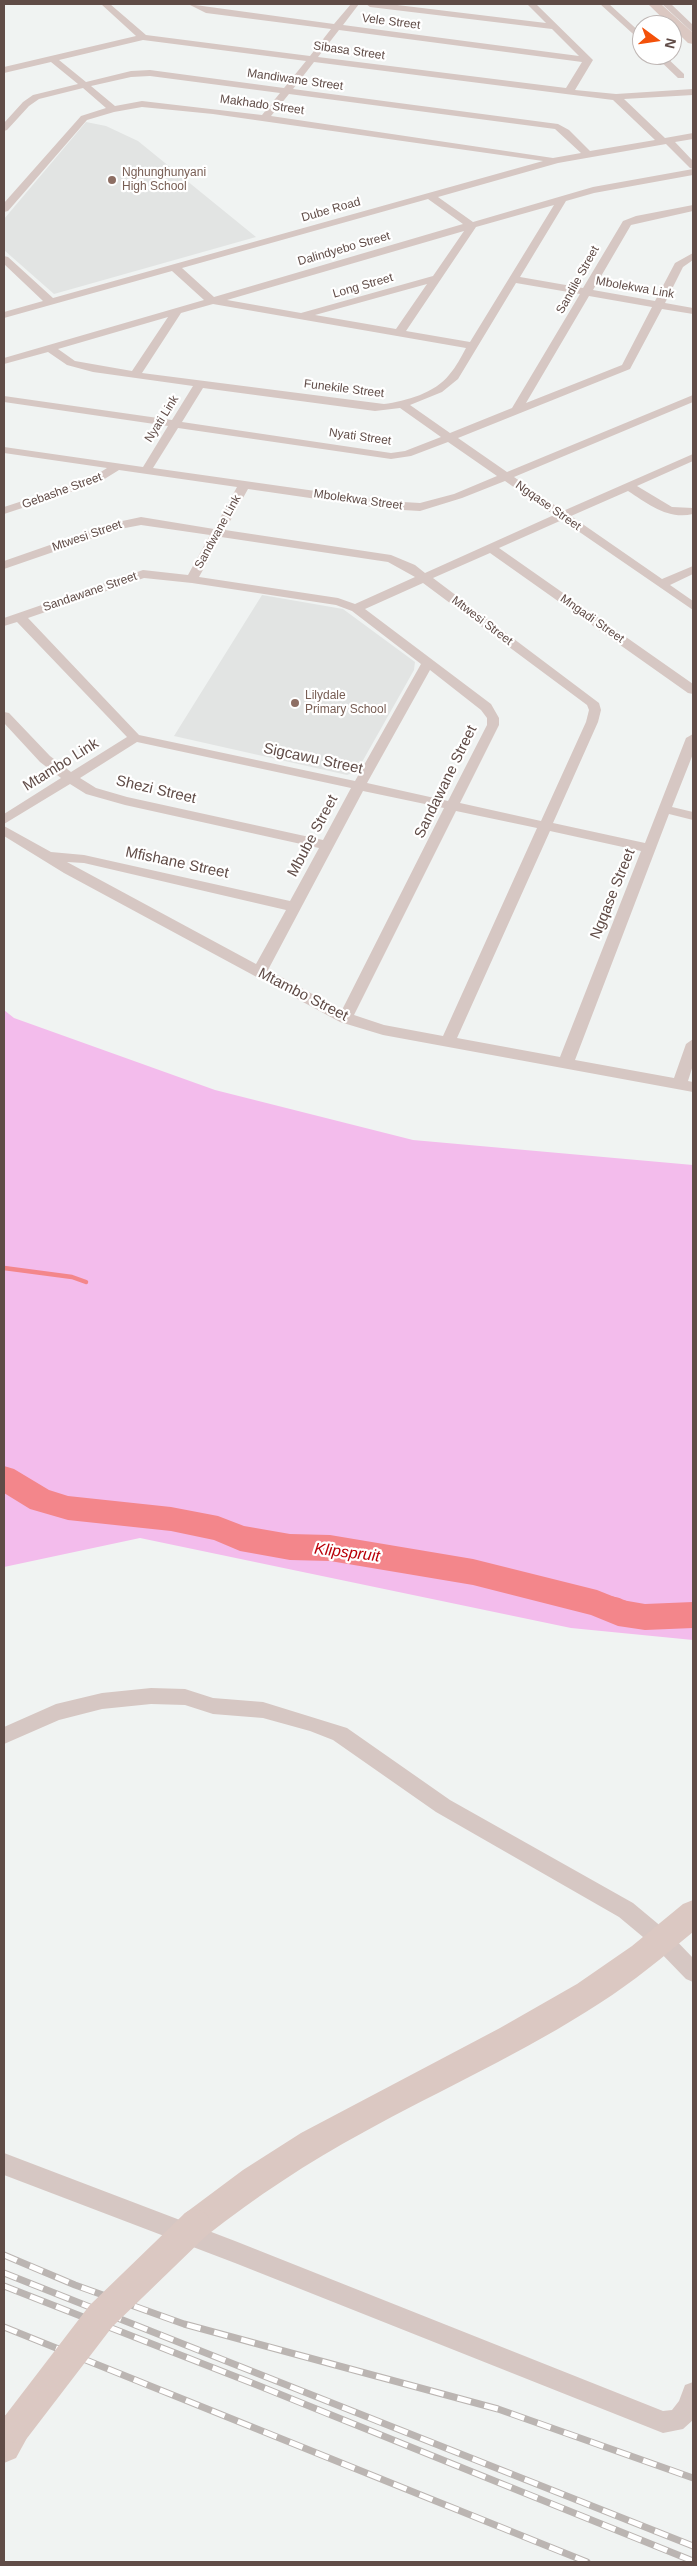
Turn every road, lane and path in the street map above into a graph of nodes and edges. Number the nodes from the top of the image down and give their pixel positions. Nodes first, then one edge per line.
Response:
1 (105, 4) edge
2 (192, 4) edge
3 (355, 4) edge
4 (370, 4) edge
5 (463, 4) edge
6 (531, 4) edge
7 (604, 4) edge
8 (654, 4) edge
9 (666, 4) edge
10 (642, 9) dead end
11 (648, 15) edge
12 (476, 18) junction
13 (554, 27) junction
14 (336, 28) junction
15 (632, 30) edge
16 (693, 30) edge
17 (143, 37) junction
18 (693, 40) edge
19 (682, 48) edge
20 (686, 52) dead end
21 (52, 58) junction
22 (311, 58) junction
23 (588, 60) junction
24 (669, 65) edge
25 (4, 70) edge
26 (681, 76) dead end
27 (85, 84) junction
28 (286, 92) junction
29 (570, 92) junction
30 (693, 92) edge
31 (616, 97) junction
32 (112, 109) junction
33 (265, 118) junction
34 (4, 128) edge
35 (693, 136) edge
36 (665, 141) junction
37 (586, 154) junction
38 (557, 160) junction
39 (693, 166) edge
40 (693, 172) edge
41 (4, 189) edge
42 (18, 191) junction
43 (429, 195) junction
44 (562, 200) junction
45 (693, 208) edge
46 (4, 209) edge
47 (472, 226) junction
48 (693, 256) edge
49 (4, 259) edge
50 (174, 267) junction
51 (9, 271) edge
52 (434, 279) junction
53 (513, 279) junction
54 (585, 292) junction
55 (211, 300) junction
56 (51, 302) junction
57 (659, 305) junction
58 (178, 310) junction
59 (693, 310) edge
60 (4, 315) edge
61 (299, 317) junction
62 (399, 333) junction
63 (474, 346) junction
64 (50, 348) junction
65 (4, 361) edge
66 (136, 374) junction
67 (200, 384) junction
68 (693, 398) edge
69 (4, 399) edge
70 (403, 405) junction
71 (517, 409) junction
72 (177, 423) junction
73 (450, 438) junction
74 (4, 450) edge
75 (19, 452) junction
76 (4, 457) edge
77 (693, 457) edge
78 (118, 466) junction
79 (146, 469) junction
80 (505, 476) junction
81 (244, 485) junction
82 (630, 487) junction
83 (4, 511) edge
84 (693, 511) edge
85 (563, 516) junction
86 (216, 532) junction
87 (491, 548) junction
88 (4, 565) edge
89 (693, 570) edge
90 (192, 578) junction
91 (425, 578) junction
92 (661, 584) junction
93 (693, 606) edge
94 (356, 608) junction
95 (19, 616) junction
96 (4, 622) edge
97 (427, 664) junction
98 (693, 690) edge
99 (4, 716) edge
100 (135, 738) junction
101 (693, 738) edge
102 (71, 779) junction
103 (359, 785) junction
104 (452, 807) junction
105 (665, 809) junction
106 (693, 816) edge
107 (4, 820) edge
108 (544, 826) junction
109 (4, 830) edge
110 (327, 845) junction
111 (649, 848) junction
112 (51, 856) junction
113 (294, 907) junction
114 (259, 973) junction
115 (345, 1018) junction
116 (448, 1042) junction
117 (693, 1044) edge
118 (566, 1063) junction
119 (686, 1085) edge
120 (4, 1736) edge
121 (693, 1914) edge
122 (662, 1940) junction
123 (693, 1972) edge
124 (4, 2164) edge
125 (693, 2393) edge
126 (10, 2436) edge

1 - 17 street
2 - 14 street, Vele Street
3 - 14 street
4 - 12 street
5 - 12 street
6 - 13 street
7 - 15 street
8 - 18 street
9 - 16 street
10 - 11 street
12 - 13 street
13 - 23 street
14 - 22 street
14 - 23 street, Vele Street
17 - 21 street, Sibasa Street
17 - 22 street, Sibasa Street
19 - 20 street
21 - 25 street, Sibasa Street
21 - 27 street
22 - 28 street
22 - 29 street, Sibasa Street
23 - 29 street
24 - 26 street
27 - 28 street, Mandiwane Street
27 - 32 street
27 - 34 street, Mandiwane Street
28 - 33 street
28 - 37 street, Mandiwane Street
29 - 31 street, Sibasa Street
30 - 31 street, Sibasa Street
31 - 36 street
32 - 33 street, Makhado Street
32 - 42 street, Makhado Street
33 - 38 street, Makhado Street
35 - 36 street, Dube Road
36 - 37 street, Dube Road
36 - 39 street
37 - 38 street, Dube Road
38 - 43 street, Dube Road
40 - 44 street, Dalindyebo Street
41 - 42 street
42 - 46 street, Makhado Street
43 - 47 street
43 - 50 street, Dube Road
44 - 47 street, Dalindyebo Street
44 - 53 street, Funekile Street
45 - 54 street, Sandile Street
47 - 52 street
47 - 55 street, Dalindyebo Street
48 - 57 street, Nyati Street
49 - 51 street
50 - 55 street
50 - 56 street, Dube Road
51 - 56 street
52 - 61 street, Long Street
52 - 62 street
53 - 54 street, Mbolekwa Link
53 - 63 street, Funekile Street
54 - 57 street, Mbolekwa Link
54 - 71 street, Sandile Street
55 - 58 street, Dalindyebo Street
55 - 61 street, Long Street
56 - 60 street, Dube Road
57 - 59 street, Mbolekwa Link
57 - 71 street, Nyati Street
58 - 64 street, Dalindyebo Street
58 - 66 street
61 - 62 street, Long Street
62 - 63 street, Long Street
63 - 70 street, Funekile Street
64 - 65 street, Dalindyebo Street
64 - 66 street, Funekile Street
66 - 67 street, Funekile Street
67 - 70 street, Funekile Street
67 - 72 street, Nyati Link
68 - 80 street, Mbolekwa Street
69 - 72 street, Nyati Street
70 - 73 street, Ngqase Street
71 - 73 street, Nyati Street
72 - 73 street, Nyati Street
72 - 79 street, Nyati Link
73 - 80 street, Ngqase Street
74 - 75 street, Mbolekwa Street
75 - 76 street
75 - 78 street, Mbolekwa Street
77 - 82 street
78 - 79 street, Mbolekwa Street
78 - 83 street, Gebashe Street
79 - 81 street, Mbolekwa Street
80 - 81 street, Mbolekwa Street
80 - 85 street, Ngqase Street
81 - 86 street, Sandwane Link
82 - 84 street
82 - 85 street
85 - 87 street
85 - 92 street, Ngqase Street
86 - 88 street, Mtwesi Street
86 - 90 street, Sandwane Link
86 - 91 street, Mtwesi Street
87 - 91 street
87 - 98 street, Mngadi Street
89 - 92 street
90 - 94 street, Sandawane Street
90 - 95 street, Sandawane Street
91 - 94 street
91 - 108 street, Mtwesi Street
92 - 93 street, Ngqase Street
94 - 97 street, Sandawane Street
95 - 96 street, Sandawane Street
95 - 100 street
97 - 103 street, Mbube Street
97 - 104 street, Sandawane Street
99 - 102 street, Shezi Street
100 - 102 street, Mtambo Link
100 - 103 street, Sigcawu Street
101 - 105 street, Ngqase Street
102 - 107 street, Mtambo Link
102 - 110 street, Shezi Street
103 - 104 street, Sigcawu Street
103 - 110 street, Mbube Street
104 - 108 street, Sigcawu Street
104 - 115 street, Sandawane Street
105 - 106 street
105 - 111 street, Ngqase Street
108 - 111 street, Sigcawu Street
108 - 116 street, Mtwesi Street
109 - 112 street, Mtambo Street
110 - 113 street, Mbube Street
111 - 118 street, Ngqase Street
112 - 113 street, Mfishane Street
112 - 114 street, Mtambo Street
113 - 114 street, Mbube Street
114 - 115 street, Mtambo Street
115 - 116 street, Mtambo Street
116 - 118 street, Mtambo Street
117 - 119 street
118 - 119 street, Mtambo Street
120 - 122 street
121 - 122 street
122 - 123 street
122 - 126 street, bridge
124 - 125 street

